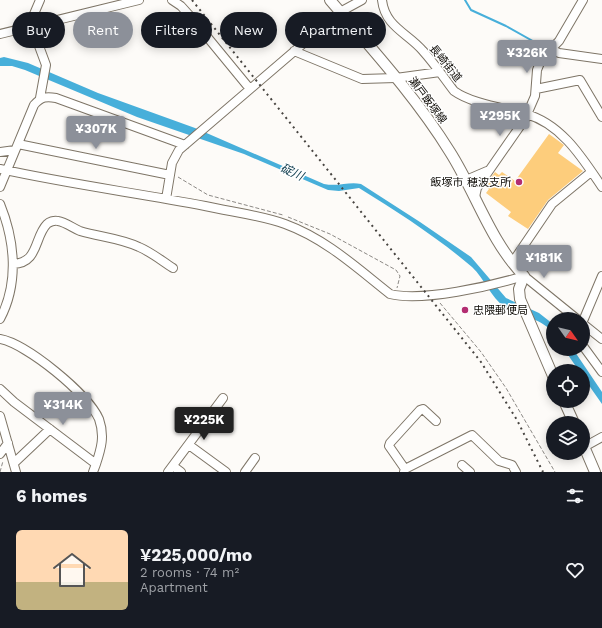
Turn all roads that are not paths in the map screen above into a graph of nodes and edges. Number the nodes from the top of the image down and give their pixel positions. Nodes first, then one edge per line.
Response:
1 (40, 0) edge
2 (139, 0) edge
3 (172, 0) edge
4 (330, 0) edge
5 (362, 0) edge
6 (382, 0) edge
7 (583, 0) edge
8 (35, 12) edge
9 (340, 12) joint
10 (65, 19) edge
11 (12, 31) edge
12 (0, 34) edge
13 (40, 48) edge
14 (298, 48) edge
15 (371, 48) edge
16 (551, 49) junction
17 (294, 51) junction
18 (602, 59) edge
19 (440, 72) junction
20 (396, 78) junction
21 (250, 89) junction
22 (536, 89) junction
23 (40, 98) junction
24 (528, 114) junction
25 (602, 117) edge
26 (185, 145) junction
27 (17, 147) junction
28 (0, 152) edge
29 (3, 170) edge
30 (489, 170) junction
31 (591, 172) junction
32 (170, 175) junction
33 (466, 180) junction
34 (602, 186) edge
35 (0, 187) edge
36 (474, 197) junction
37 (166, 199) junction
38 (0, 204) edge
39 (512, 263) junction
40 (13, 264) junction
41 (173, 268) dead end
42 (524, 276) junction
43 (602, 276) edge
44 (568, 312) edge
45 (587, 312) edge
46 (0, 319) edge
47 (590, 328) edge
48 (0, 339) edge
49 (602, 339) edge
50 (590, 356) edge
51 (548, 364) edge
52 (602, 372) edge
53 (0, 389) edge
54 (223, 398) dead end
55 (0, 416) edge
56 (436, 421) dead end
57 (1, 425) edge
58 (50, 429) junction
59 (602, 437) edge
60 (8, 443) junction
61 (590, 443) edge
62 (189, 445) junction
63 (0, 454) edge
64 (255, 458) dead end
65 (588, 460) edge
66 (14, 463) junction
67 (462, 465) dead end
68 (94, 468) edge
69 (170, 469) edge
70 (405, 470) edge
71 (592, 471) edge
72 (16, 472) edge
73 (181, 472) edge
74 (226, 472) edge
75 (245, 472) edge
76 (470, 472) edge
77 (516, 472) edge

1 - 8 street
2 - 10 street
3 - 21 street
4 - 9 main road, 瀬戸飯塚線
5 - 9 street
6 - 19 street, 長崎街道
7 - 16 street
11 - 12 street
13 - 23 street
14 - 17 street
15 - 20 main road, 瀬戸飯塚線
16 - 18 street
16 - 22 street
17 - 20 street
17 - 21 street
19 - 20 street
19 - 24 street, 長崎街道
20 - 33 main road, 瀬戸飯塚線
21 - 26 street
22 - 24 street
22 - 25 street
23 - 26 street
23 - 27 street
24 - 30 street
24 - 31 street, 長崎街道
26 - 32 street
27 - 28 street
27 - 29 street
27 - 32 street
29 - 35 street
29 - 37 street
30 - 33 street
30 - 36 street
31 - 34 street, 長崎街道
31 - 39 street
32 - 37 street
33 - 36 main road, 瀬戸飯塚線
36 - 39 main road, 瀬戸飯塚線
37 - 42 street
38 - 40 street
39 - 42 main road, 瀬戸飯塚線
40 - 41 street
40 - 46 street
42 - 44 street
42 - 51 main road
43 - 45 street
47 - 49 street
48 - 68 street
50 - 52 street
53 - 58 street
54 - 62 street
55 - 57 street
56 - 70 street
57 - 60 street
58 - 66 street
58 - 68 street
59 - 61 street
60 - 63 street
60 - 66 street
62 - 69 street
62 - 74 street
64 - 75 street
65 - 71 main road
66 - 72 street
67 - 76 street
69 - 73 street
70 - 77 street

